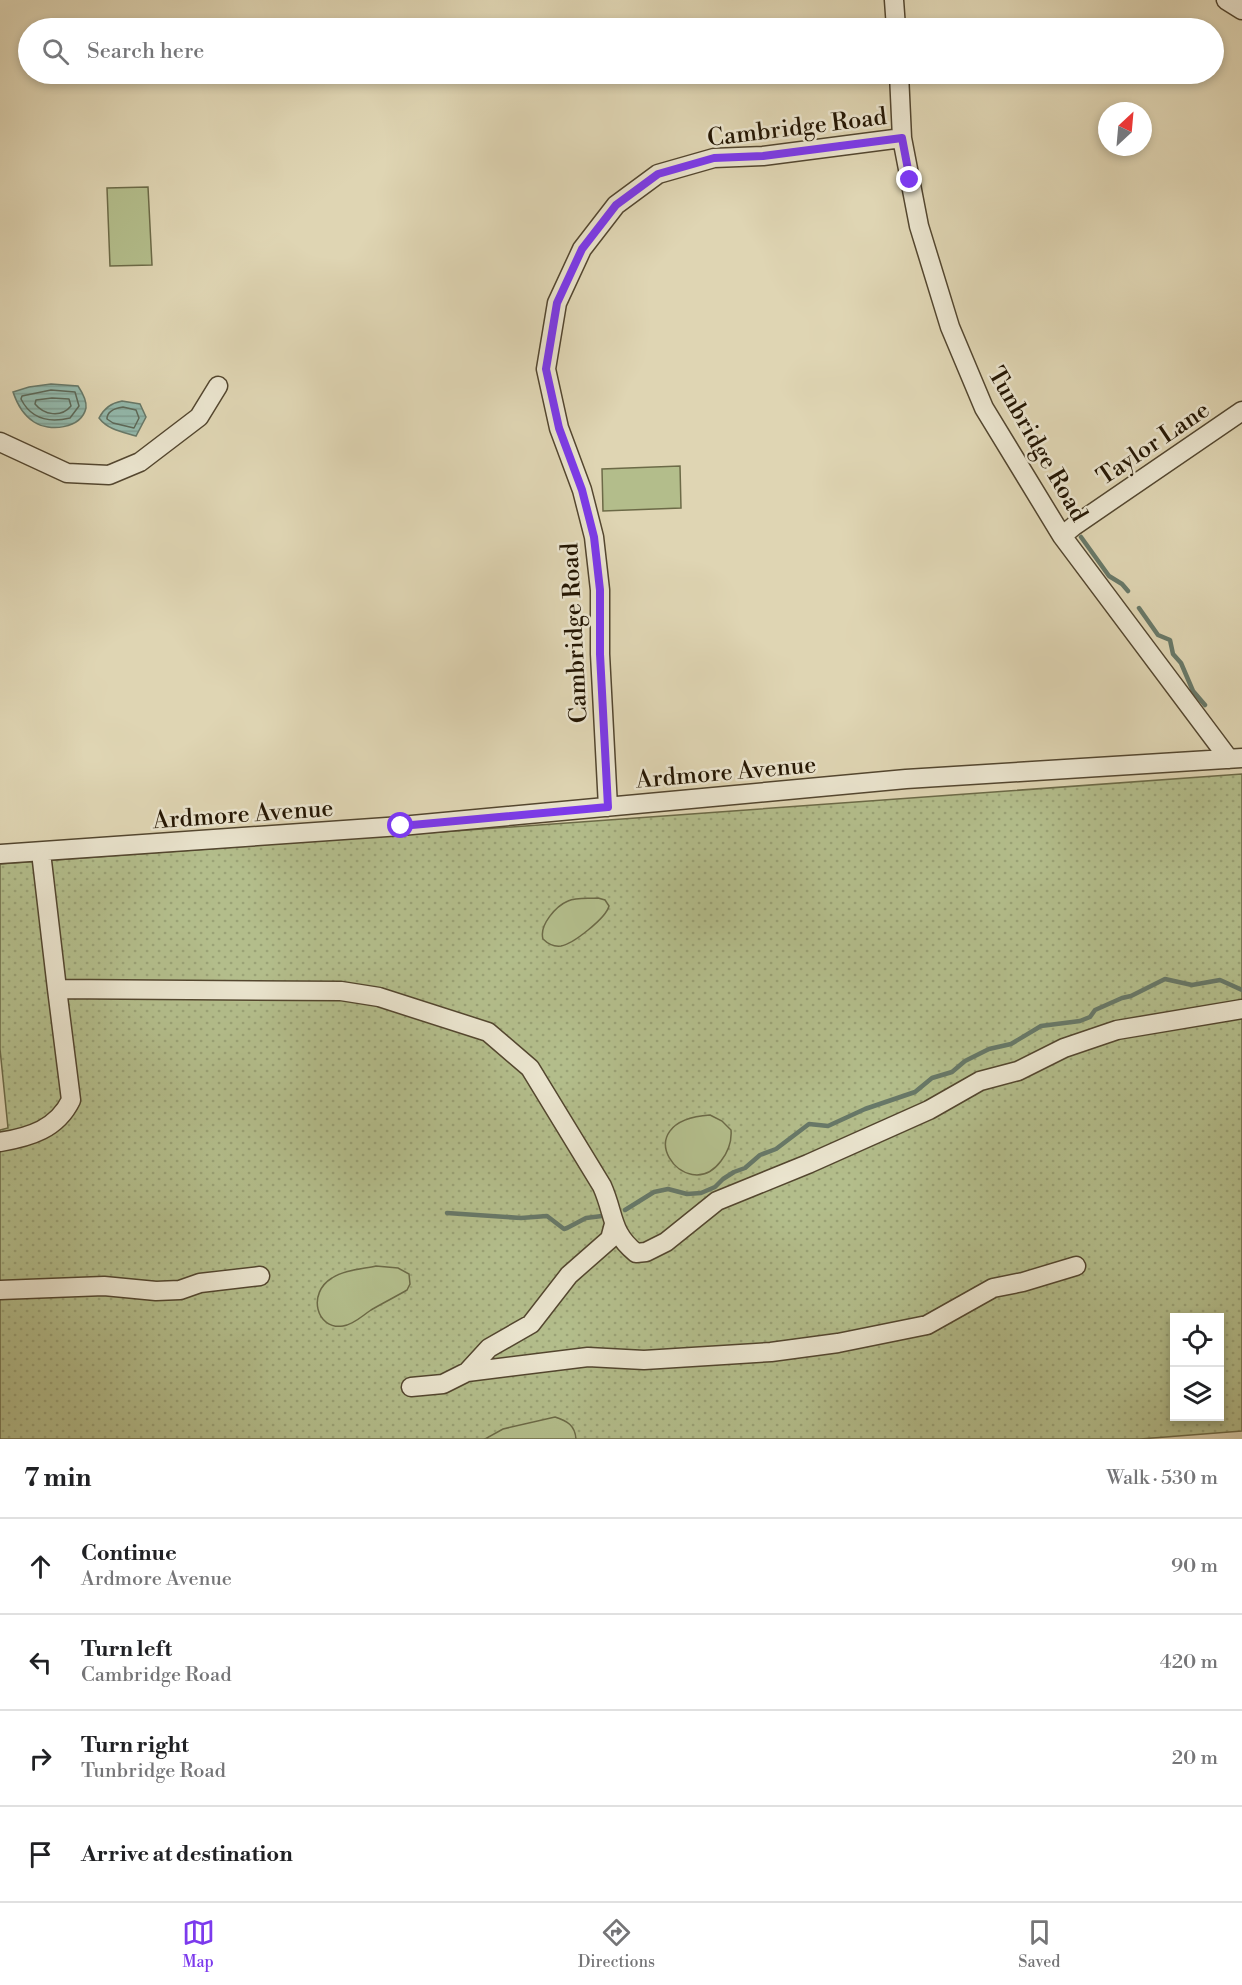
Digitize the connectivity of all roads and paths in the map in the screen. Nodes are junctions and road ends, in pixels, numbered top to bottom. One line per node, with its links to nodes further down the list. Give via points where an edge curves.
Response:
1 (894, 0): 4 (street)
2 (1226, 0): 3 (street)
3 (1242, 10)
4 (895, 18)
5 (899, 84): 6 (street, Tunbridge Road)
6 (902, 138): 10 (street, Tunbridge Road, via 919,226 950,327 984,408); 12 (street, Cambridge Road, via 763,156 714,158 658,174 616,205 582,249 557,303 546,369 559,428 594,537 600,590)
7 (219, 386): 9 (street, via 199,417 140,462 109,475 67,473)
8 (1242, 411): 10 (street, Taylor Lane)
9 (0, 442)
10 (1062, 536): 11 (street, Tunbridge Road)
11 (1235, 758): 12 (street, Ardmore Avenue, via 906,779)
12 (608, 807): 13 (street, Ardmore Avenue, via 356,830)
13 (0, 855)
14 (42, 861): 15 (street)
15 (57, 989): 17 (street, via 71,1100 64,1114 49,1125 24,1138); 18 (street, via 341,991 379,997 488,1032 530,1068 602,1186)
16 (1242, 1008): 19 (street, via 1117,1030 1064,1048 1018,1071 980,1081 929,1110 717,1201 666,1242)
17 (0, 1142)
18 (614, 1224): 19 (street, via 623,1242); 20 (street, via 610,1239)
19 (636, 1253): 20 (street)
20 (586, 1260): 24 (street, via 569,1275 531,1324 489,1348)
21 (1076, 1266): 24 (street, via 993,1288 927,1325 838,1343 771,1352 654,1359 588,1357)
22 (260, 1276): 23 (street, via 200,1283 180,1290 104,1286)
23 (0, 1290)
24 (467, 1372): 25 (street, via 442,1384)
25 (411, 1387)

